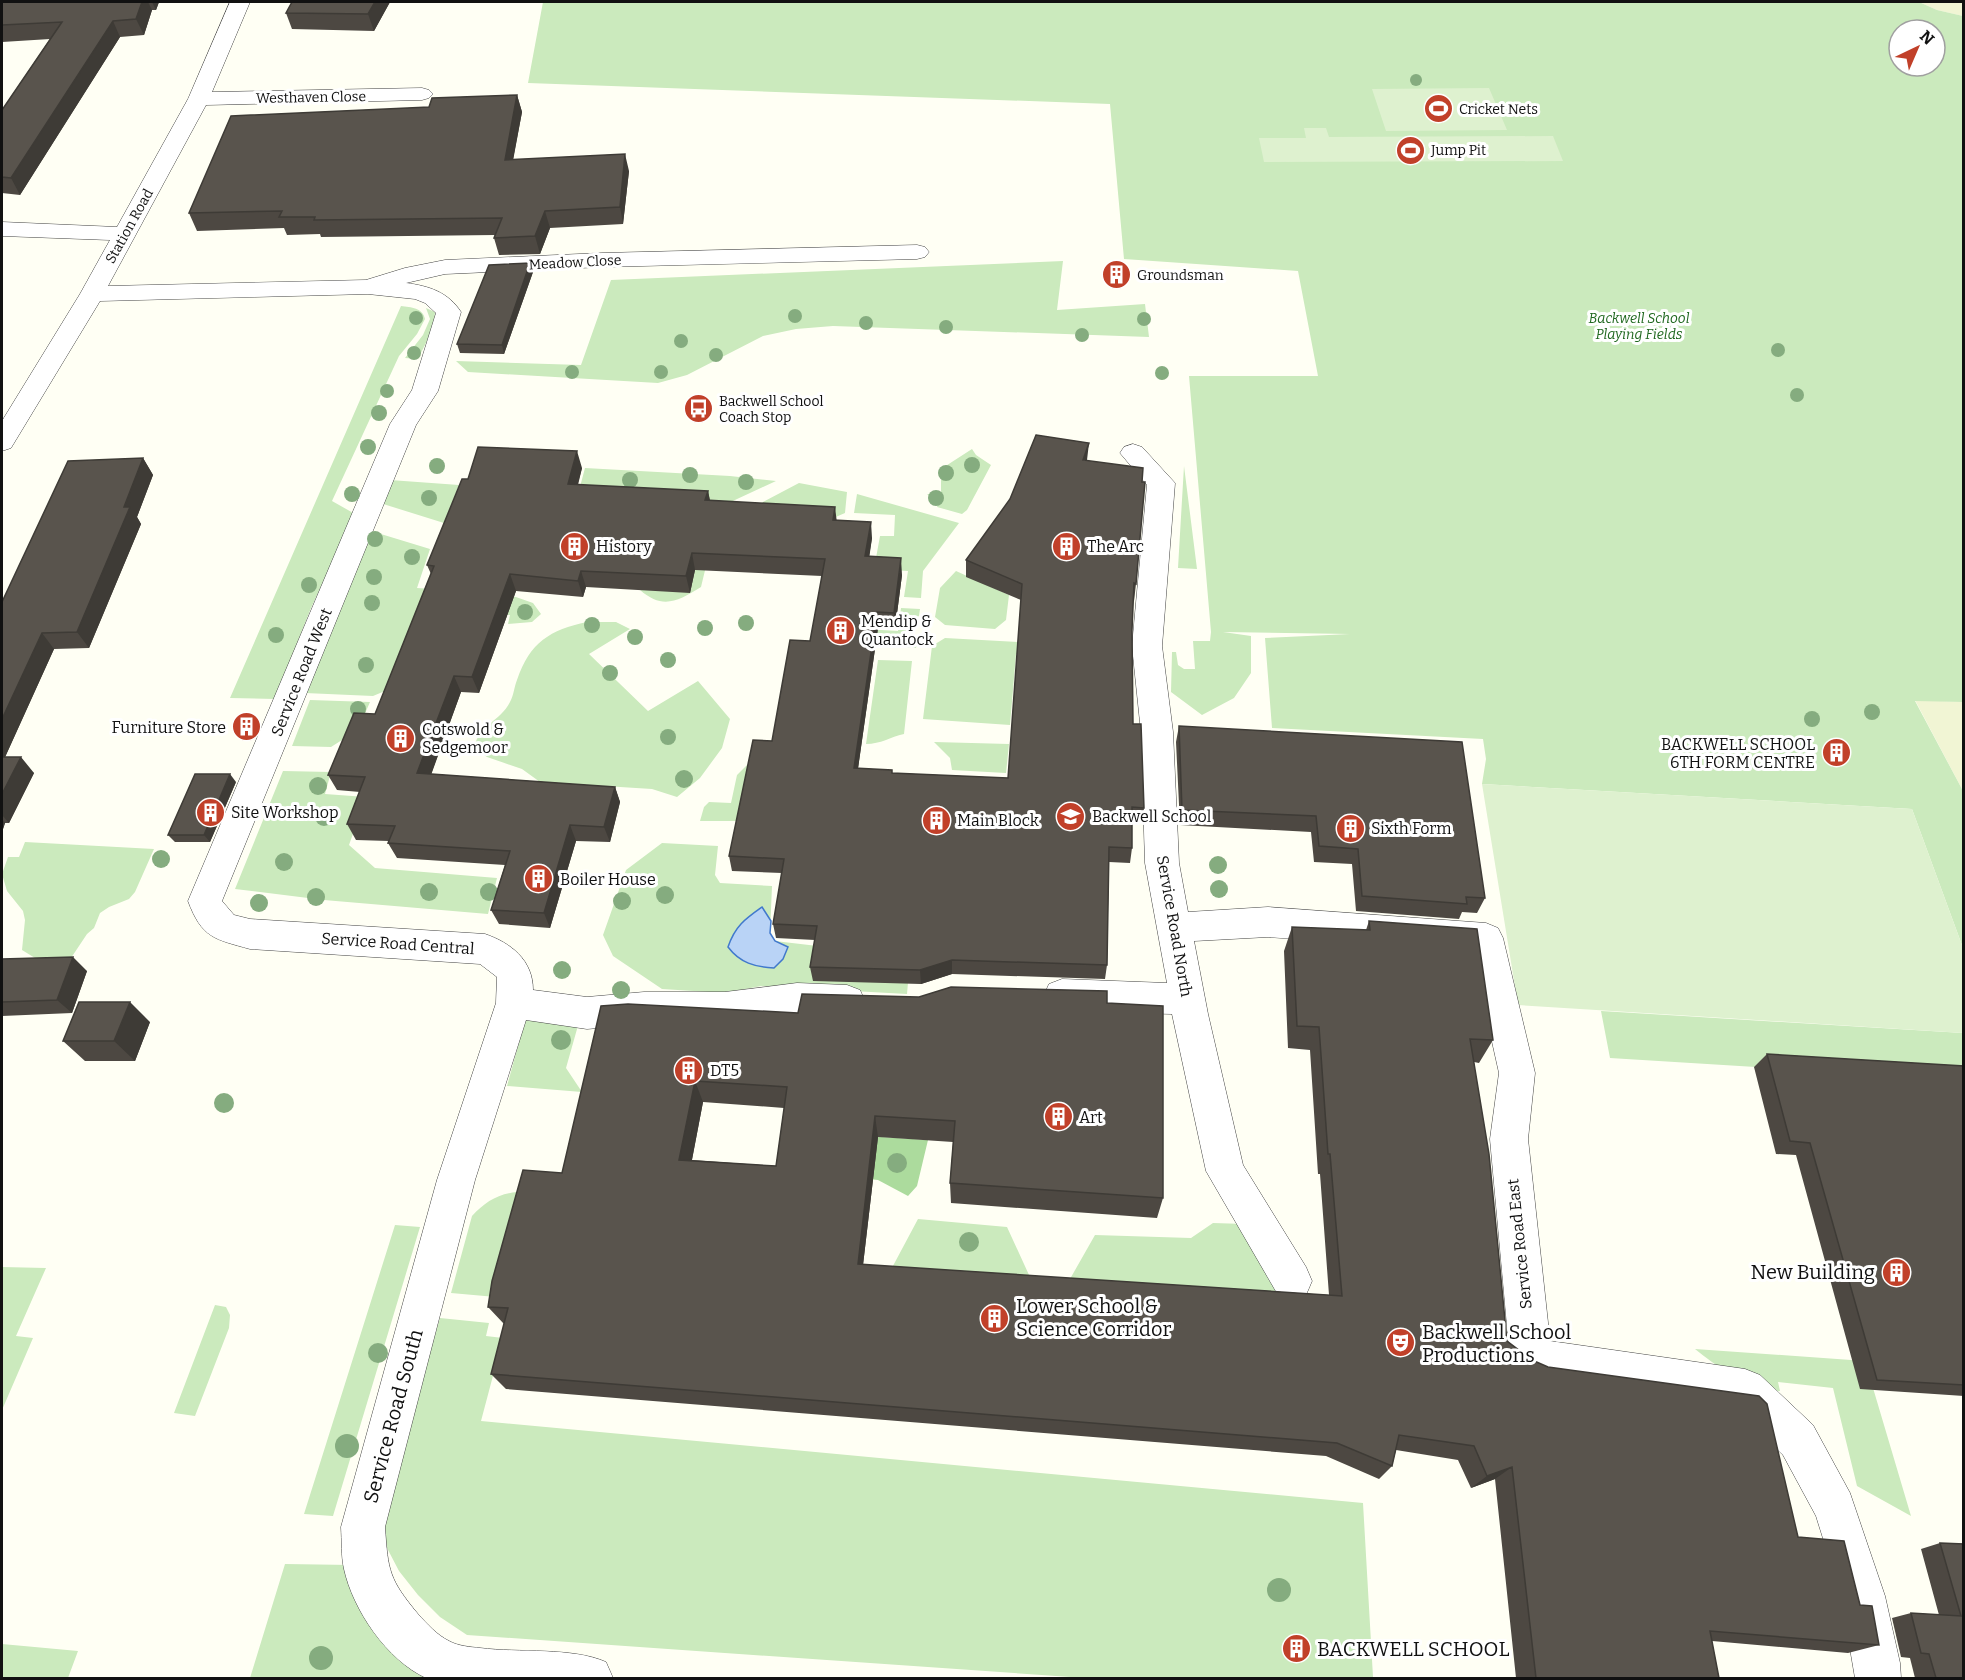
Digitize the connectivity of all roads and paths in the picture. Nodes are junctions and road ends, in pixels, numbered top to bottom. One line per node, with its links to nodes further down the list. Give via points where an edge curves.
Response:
1 (240, 2): 3 (street, Station Road)
2 (422, 94): 3 (street, Westhaven Close)
3 (199, 99): 5 (street, Station Road)
4 (2, 229): 5 (street)
5 (124, 234): 8 (street, Station Road)
6 (917, 252): 7 (street, Meadow Close, via 445,267)
7 (368, 286): 8 (street, Meadow Close); 12 (street, Service Road West, via 434,297 449,312 425,391 403,424 205,901 210,916 220,926)
8 (92, 294): 9 (street, Station Road)
9 (2, 442)
10 (1133, 453): 11 (street, Service Road North, via 1161,483 1147,646 1157,732 1162,863)
11 (1174, 927): 14 (street, Service Road North); 19 (street, Service Road East, via 1268,922 1486,938 1517,1073 1509,1139 1531,1359 1745,1390 1798,1440 1835,1508 1863,1596)
12 (250, 934): 16 (street, Service Road Central, via 485,949 504,960 516,975)
13 (1035, 994): 14 (street)
14 (1187, 999): 17 (street, Service Road North, via 1225,1171)
15 (876, 1001): 16 (street, via 797,999 725,1008 587,1013)
16 (514, 1003): 18 (street, Service Road South, via 456,1180 363,1527 367,1570 383,1605 406,1636 438,1661 472,1670)
17 (1292, 1281)
18 (590, 1678)
19 (1878, 1678)

